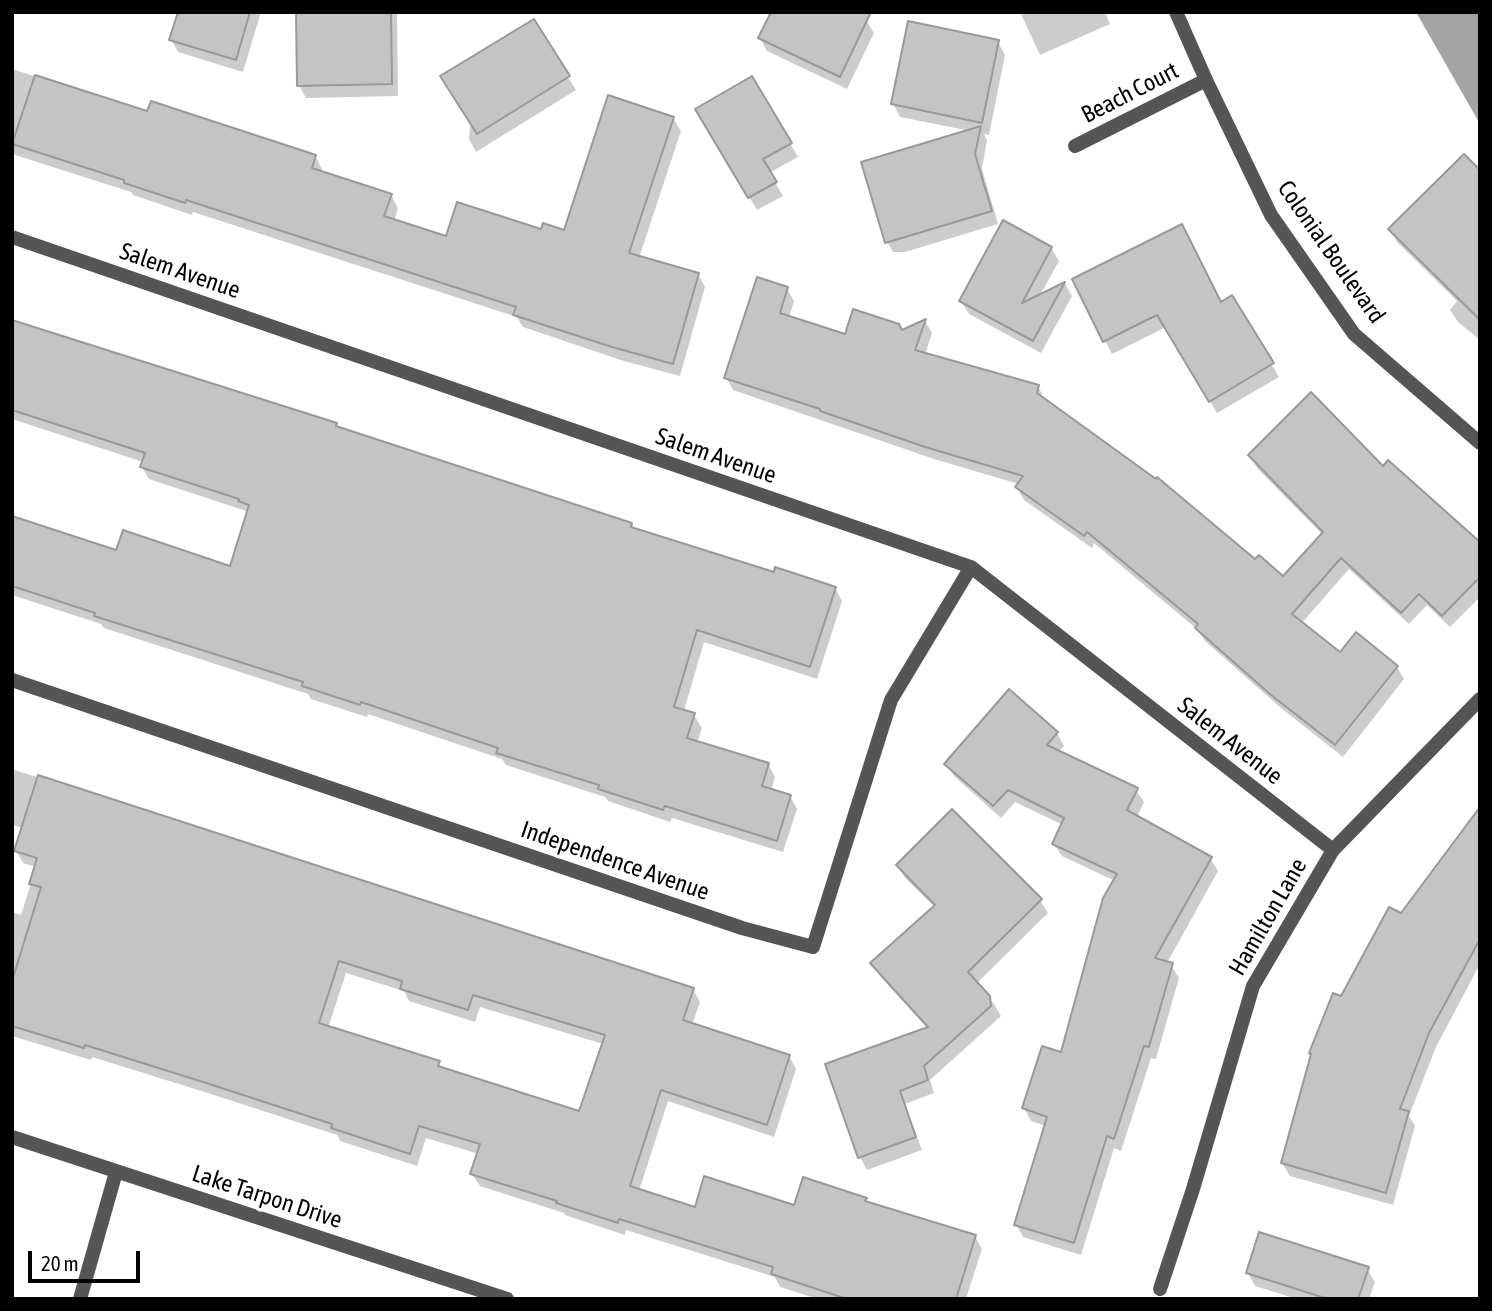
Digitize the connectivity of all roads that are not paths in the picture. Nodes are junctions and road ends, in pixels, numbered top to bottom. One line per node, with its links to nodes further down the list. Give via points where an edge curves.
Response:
1 (1177, 12): 2 (street, Colonial Boulevard)
2 (1206, 80): 3 (street, Beach Court); 5 (street, Colonial Boulevard, via 1271,215 1354,334)
3 (1075, 146)
4 (12, 237): 6 (street, Salem Avenue)
5 (1480, 443)
6 (971, 567): 7 (street, Independence Avenue, via 891,700 813,947 742,928); 9 (street, Salem Avenue)
7 (12, 680)
8 (1480, 699): 9 (street, Hamilton Lane)
9 (1333, 850): 12 (street, Hamilton Lane, via 1253,986)
10 (12, 1137): 11 (street, Lake Tarpon Drive)
11 (116, 1172): 13 (street); 14 (street, Lake Tarpon Drive)
12 (1160, 1289)
13 (80, 1299)
14 (508, 1299)

